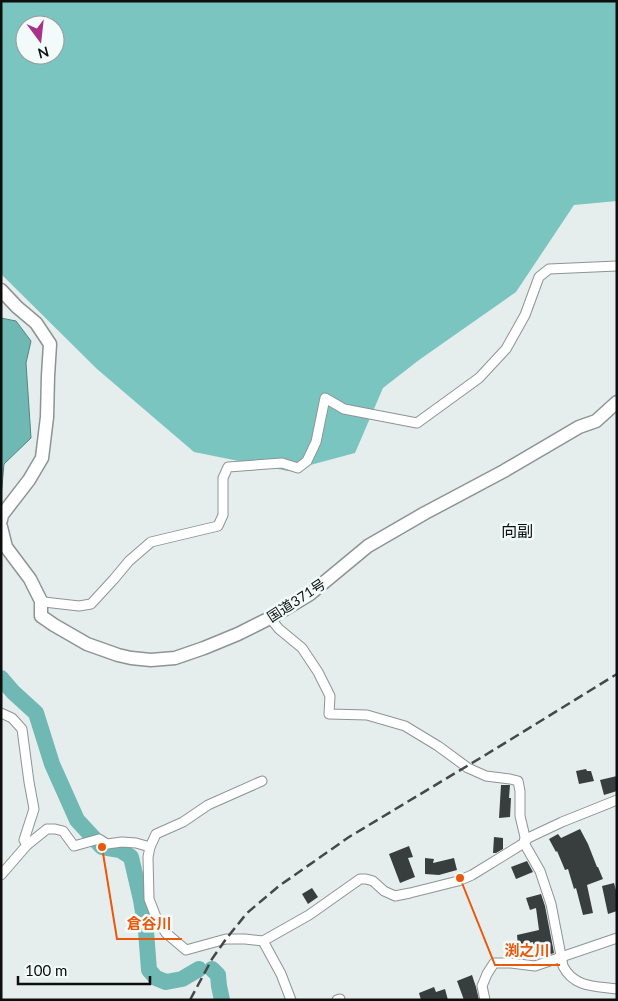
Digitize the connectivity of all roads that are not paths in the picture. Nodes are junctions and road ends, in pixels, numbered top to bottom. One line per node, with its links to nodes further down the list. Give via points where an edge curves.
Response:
1 (617, 266): 7 (street, via 549,269 539,277 525,315 506,349 479,378 417,423 344,409 325,398 316,442 307,462 298,468 282,463 228,467 223,478 223,515 218,526 151,542 129,561 91,604 79,606)
2 (1, 290): 4 (highway, via 36,323 50,344 42,458)
3 (617, 402): 8 (highway, 国道371号, via 596,421 579,427 368,546 310,594)
4 (1, 520)
5 (1, 527): 6 (highway, 国道371号)
6 (4, 546): 7 (highway, 国道371号, via 30,579)
7 (41, 601): 8 (highway, 国道371号, via 41,616 87,644 118,655 151,660 175,658 204,648)
8 (270, 618): 12 (street, via 302,648 318,672 330,696 329,714 367,715 405,726 468,768 486,776 518,781)
9 (1, 713): 13 (street, via 12,718 22,729 34,810 24,840)
10 (262, 781): 14 (street, via 208,805 183,822 156,834)
11 (617, 800): 12 (street, via 562,822)
12 (524, 843): 17 (street, via 472,875 410,893 395,896 373,881 360,879 309,916); 18 (street, via 540,871 551,904)
13 (27, 845): 14 (street, via 47,829 55,829 63,831 74,846 99,839 107,844 122,842); 15 (street)
14 (150, 846): 17 (street, via 149,899 166,933 186,950 226,939)
15 (1, 875)
16 (617, 938): 18 (street)
17 (263, 941): 20 (street)
18 (561, 957): 19 (street, via 563,966 573,979 583,984); 21 (street, via 535,966 494,964 482,986)
19 (617, 988)
20 (291, 1000)
21 (485, 1000)

